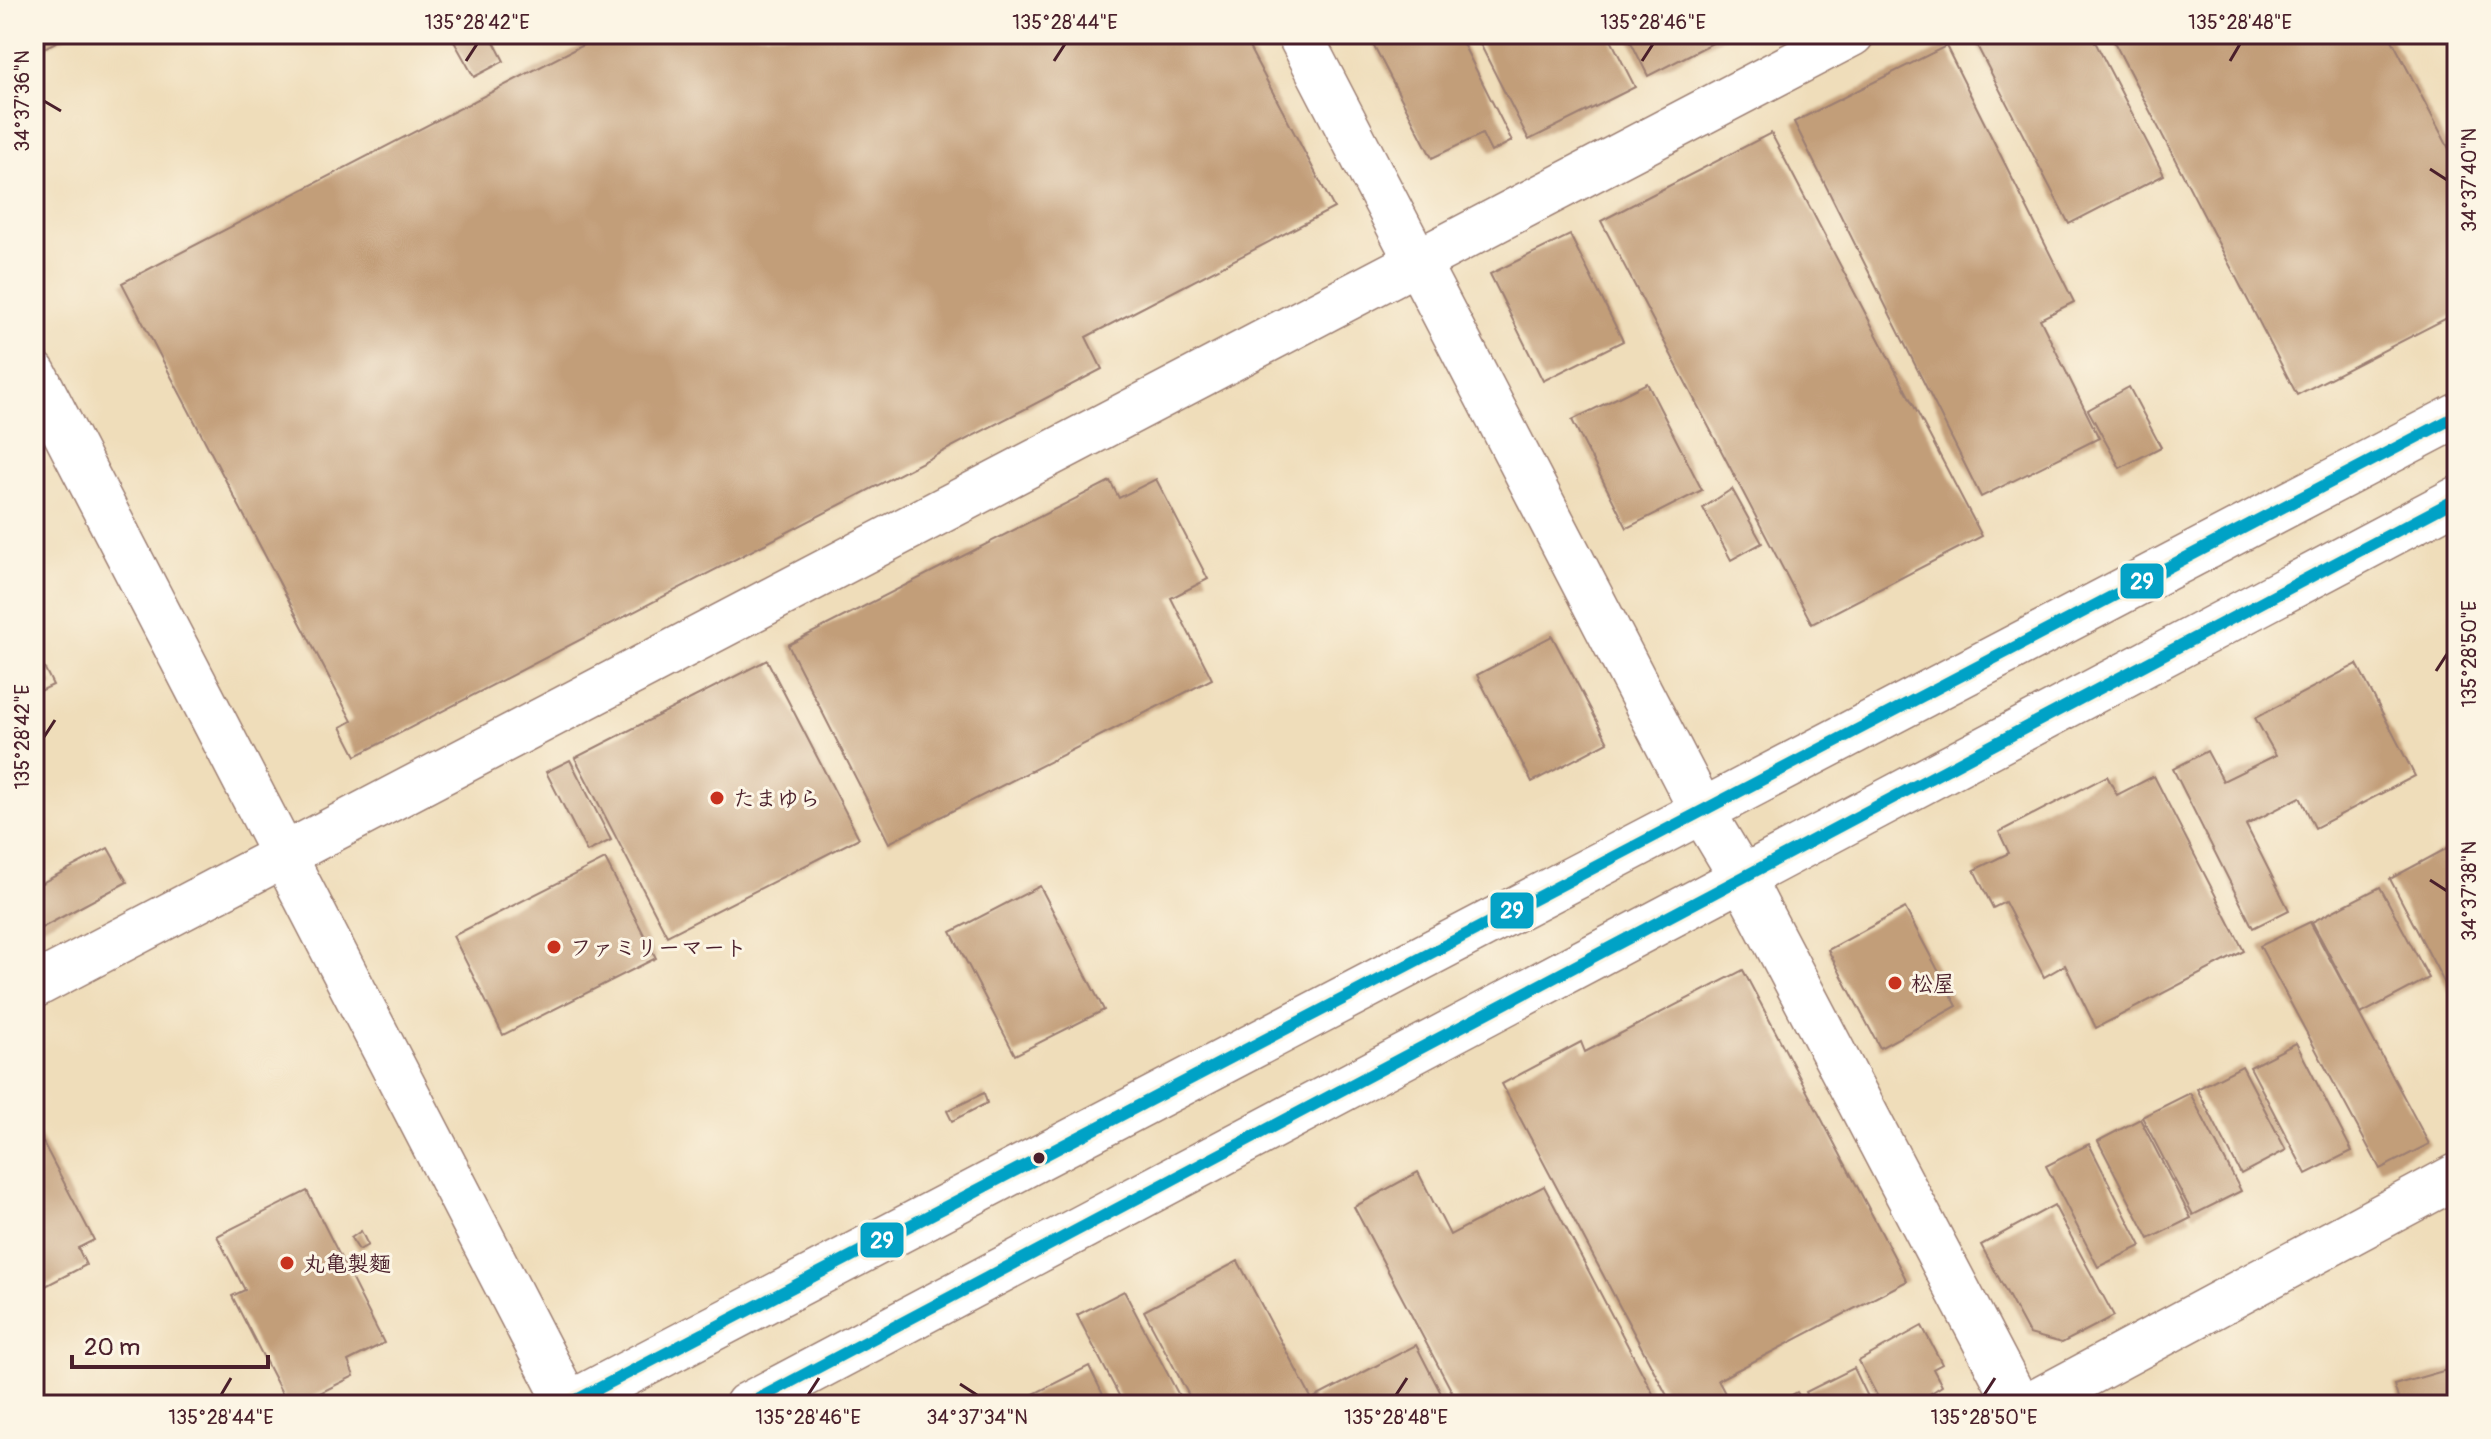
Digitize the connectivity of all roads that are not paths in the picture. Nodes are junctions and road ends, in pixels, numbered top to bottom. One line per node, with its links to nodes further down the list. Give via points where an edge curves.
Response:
1 (1299, 34): 3 (street)
2 (1852, 34): 3 (street)
3 (1419, 260): 7 (street); 8 (street)
4 (34, 373): 8 (street)
5 (2457, 416): 7 (street)
6 (2457, 499): 9 (street)
7 (1702, 811): 9 (street); 12 (street)
8 (284, 854): 10 (street); 12 (street)
9 (1742, 878): 13 (street); 14 (street)
10 (34, 986)
11 (2457, 1176): 15 (street)
12 (568, 1405)
13 (747, 1405)
14 (2018, 1405)
15 (2030, 1405)

